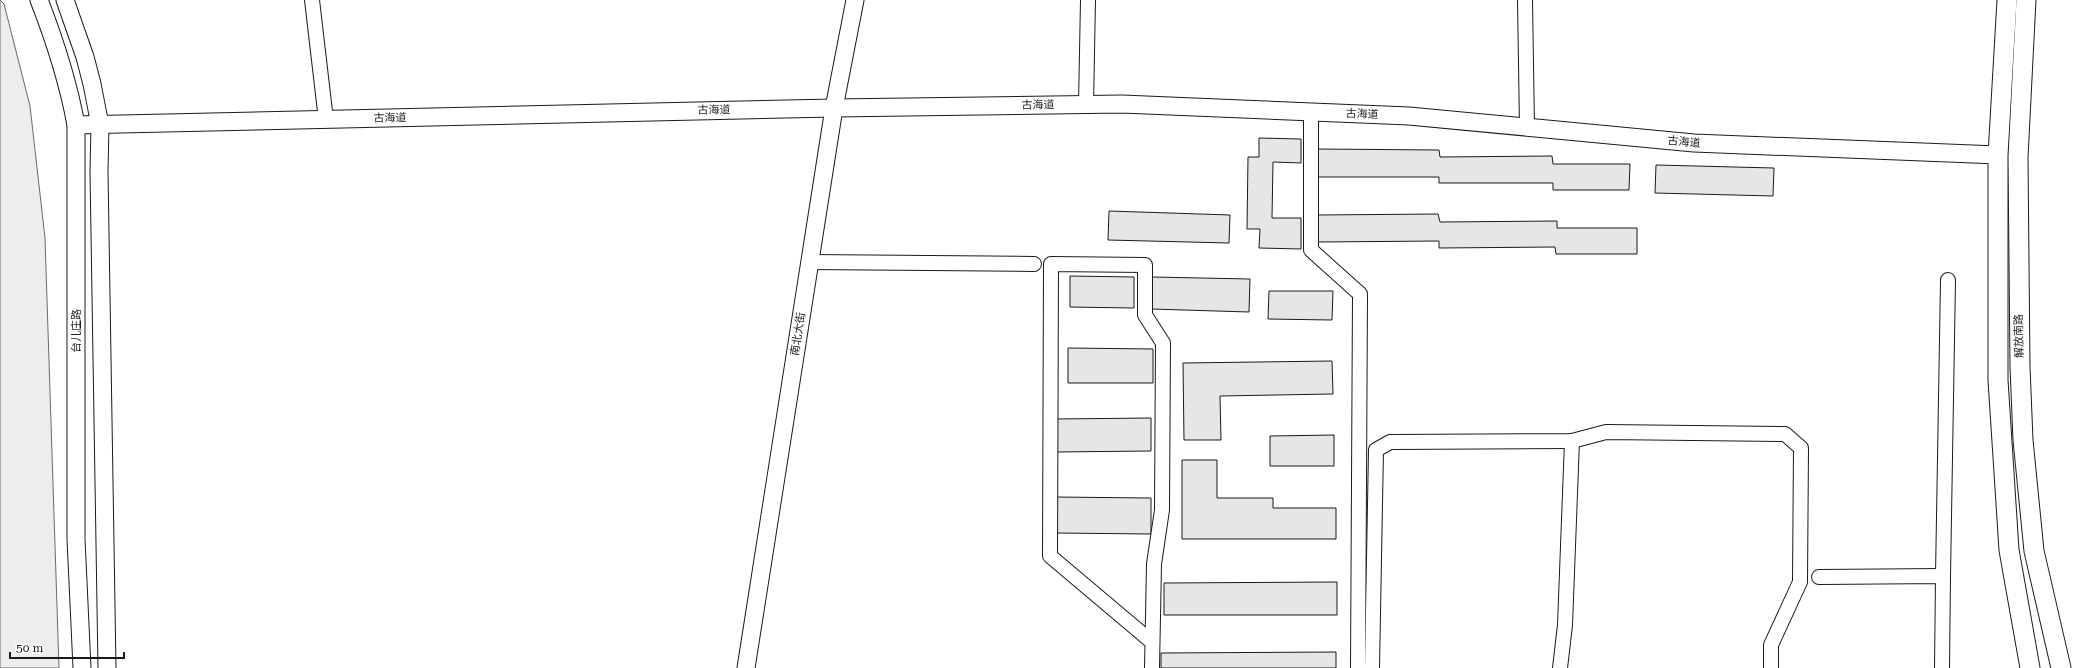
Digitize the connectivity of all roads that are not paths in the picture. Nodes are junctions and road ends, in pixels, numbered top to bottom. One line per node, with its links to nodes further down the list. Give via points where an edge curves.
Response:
1 (38, 0): 13 (street, 台儿庄路, via 60,54)
2 (65, 0): 14 (street, via 85,57)
3 (312, 0): 12 (street)
4 (855, 0): 10 (street, 南北大街)
5 (1088, 0): 9 (street)
6 (1525, 0): 15 (street)
7 (2007, 0): 16 (main road, 解放南路)
8 (2026, 0): 34 (main road, 解放南路, via 2018,157 2023,440 2034,551)
9 (1086, 105): 10 (street, 古海道); 11 (street, 古海道)
10 (834, 108): 12 (street, 古海道); 17 (street, 南北大街)
11 (1311, 112): 15 (street, 古海道, via 1409,116); 28 (street, via 1311,250 1360,294)
12 (326, 120): 14 (street, 古海道)
13 (76, 125): 14 (street, 古海道); 24 (street, 台儿庄路, via 76,538)
14 (100, 125): 25 (street)
15 (1527, 127): 16 (street, 古海道, via 1694,143)
16 (1998, 155): 33 (main road, 解放南路, via 1998,380 2001,440 2009,550)
17 (809, 262): 18 (street); 26 (street, 南北大街)
18 (1034, 264)
19 (1948, 280): 21 (street)
20 (1572, 441): 29 (street, via 1390,442 1376,450); 30 (street, via 1565,625); 31 (street, via 1606,432 1785,434 1800,448 1800,582 1771,645)
21 (1943, 576): 22 (street); 32 (street)
22 (1819, 577)
23 (1152, 642): 23 (street, via 1154,564 1162,510 1163,343 1145,315 1144,265 1051,264 1050,556); 27 (street)
24 (82, 668)
25 (107, 668)
26 (746, 668)
27 (1152, 668)
28 (1358, 668)
29 (1372, 668)
30 (1560, 668)
31 (1771, 668)
32 (1942, 668)
33 (2030, 668)
34 (2061, 668)

